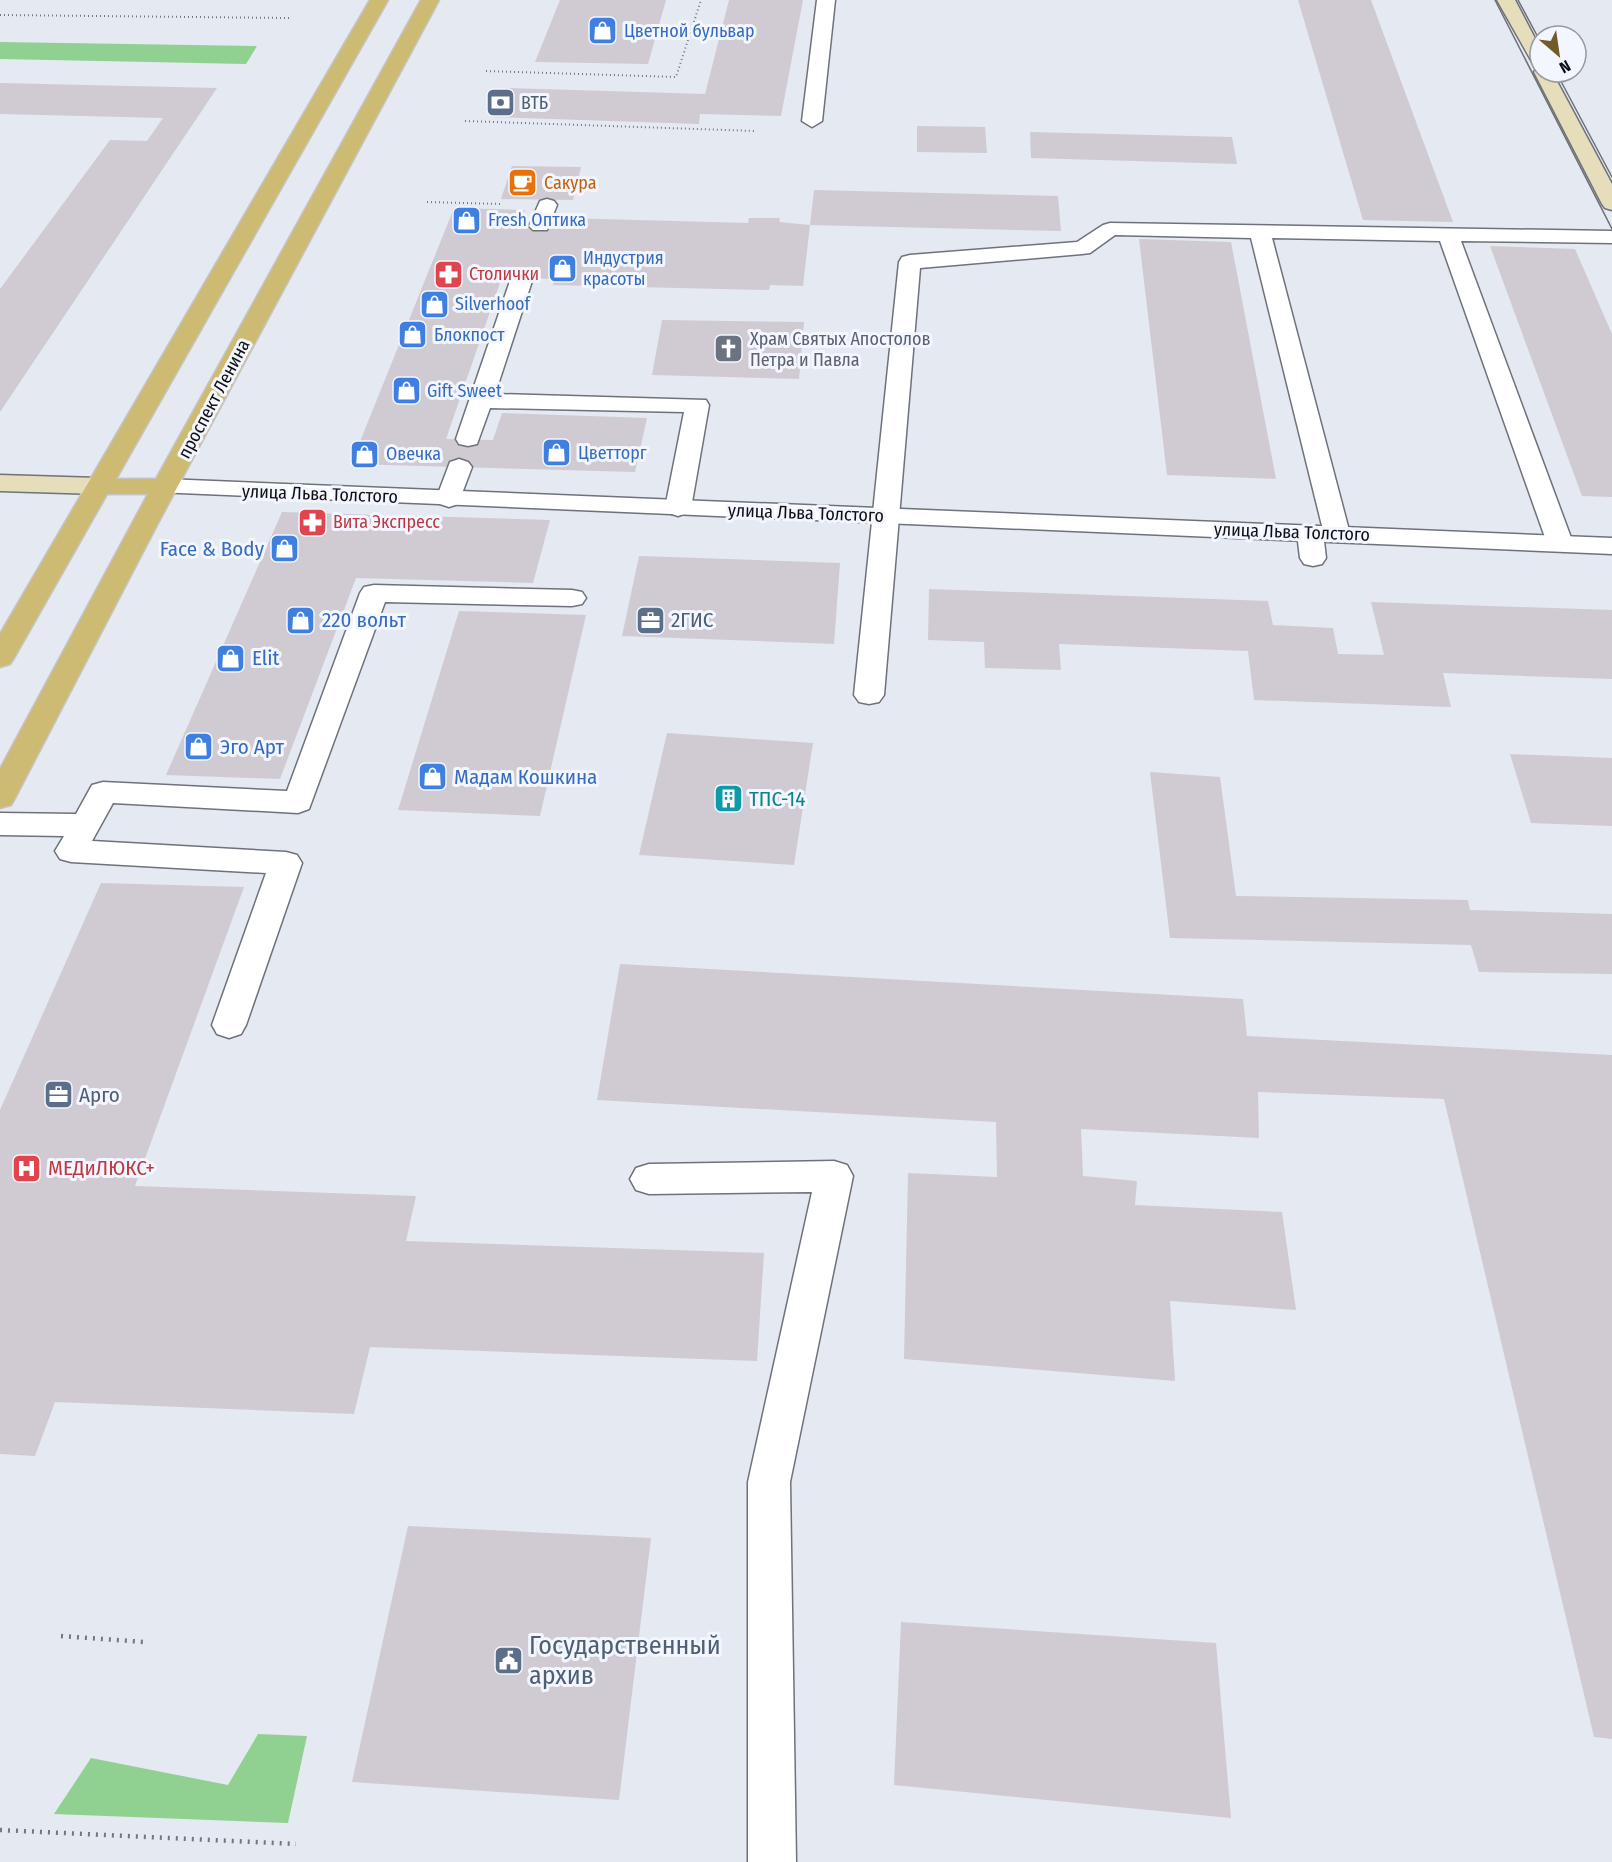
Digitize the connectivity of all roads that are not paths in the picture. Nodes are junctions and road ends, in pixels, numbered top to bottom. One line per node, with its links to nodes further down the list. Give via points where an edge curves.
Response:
1 (380, 0): 19 (main road)
2 (430, 0): 20 (main road, проспект Ленина)
3 (826, 0): 7 (street)
4 (1506, 0): 5 (street)
5 (1528, 42)
6 (1550, 84): 8 (street)
7 (812, 121)
8 (1612, 204)
9 (547, 205): 10 (street)
10 (540, 226)
11 (1260, 231): 12 (street); 23 (street, via 1110,229 1083,248 910,262); 24 (street)
12 (1448, 234): 13 (street); 25 (street)
13 (1612, 237)
14 (522, 278): 15 (street)
15 (482, 401): 16 (street); 22 (street, via 697,405)
16 (468, 440)
17 (459, 467): 21 (street)
18 (0, 483): 19 (street, улица Льва Толстого)
19 (98, 486): 20 (main road, улица Льва Толстого); 28 (main road)
20 (165, 488): 21 (street, улица Льва Толстого); 30 (main road, проспект Ленина)
21 (449, 499): 22 (street, улица Льва Толстого)
22 (678, 508): 23 (street, улица Льва Толстого)
23 (888, 516): 24 (street, улица Льва Толстого, via 1311,546); 29 (street)
24 (1337, 534): 25 (street, улица Льва Толстого)
25 (1560, 543): 26 (street, улица Льва Толстого)
26 (1612, 546)
27 (572, 598): 32 (street, via 374,593 298,802 103,792)
28 (0, 658)
29 (869, 695)
30 (0, 798)
31 (0, 824): 32 (street)
32 (86, 825): 33 (street, via 72,851 286,863)
33 (229, 1025)
34 (649, 1179): 35 (street, via 834,1176 769,1482)
35 (772, 1862)

